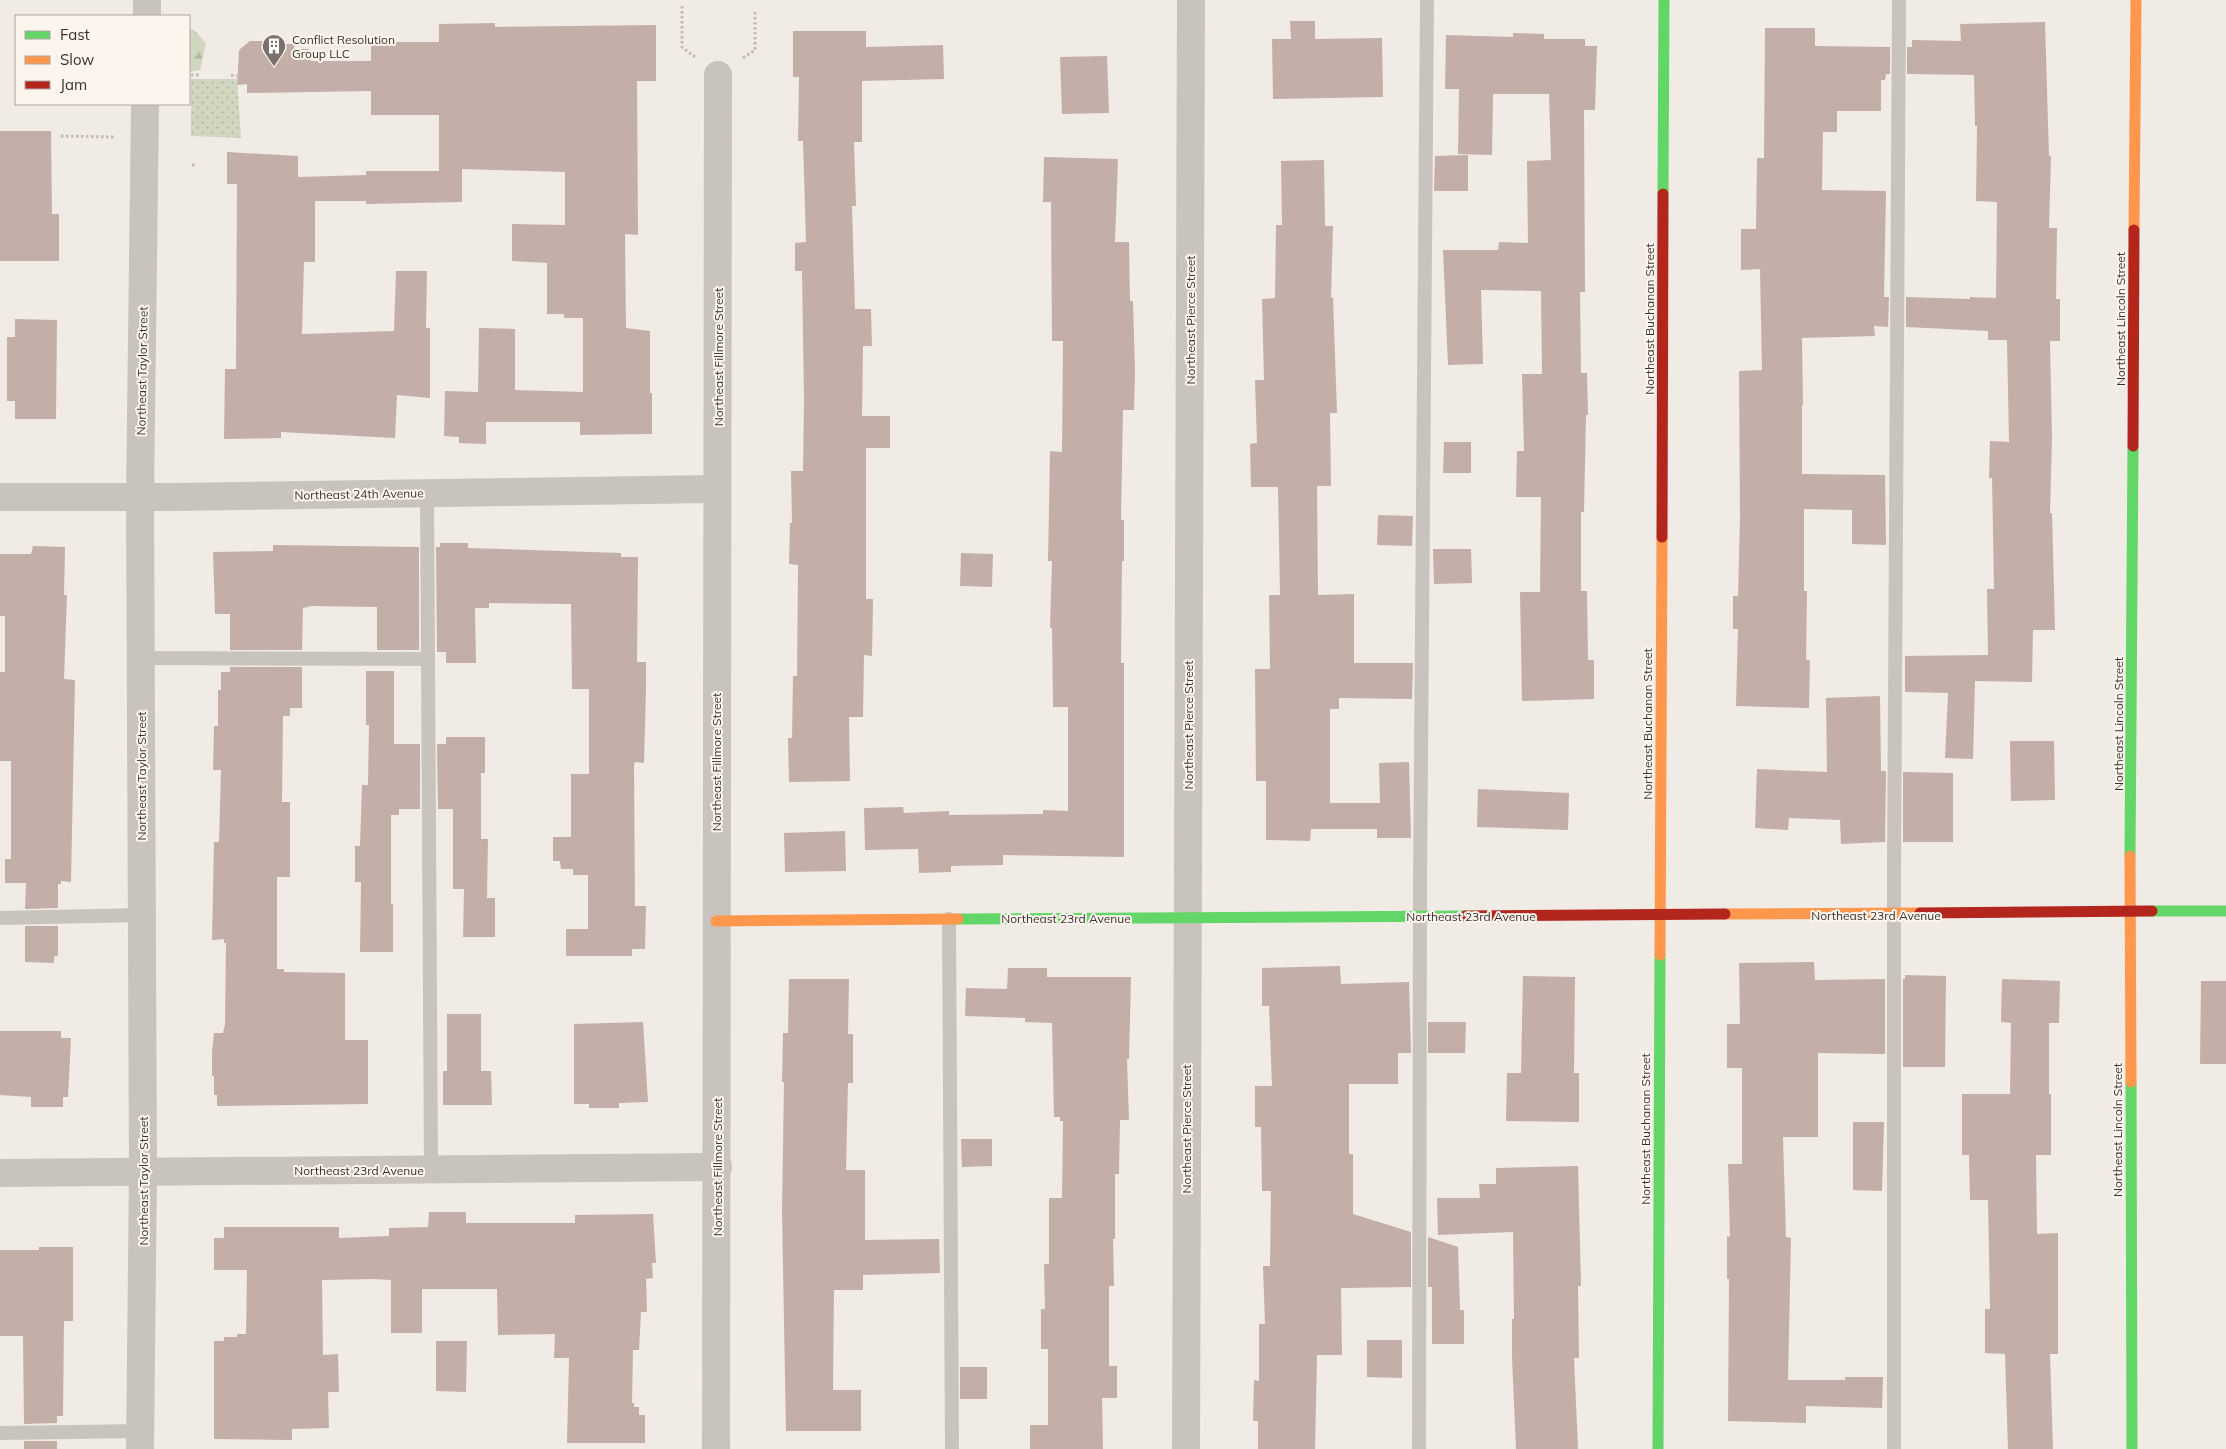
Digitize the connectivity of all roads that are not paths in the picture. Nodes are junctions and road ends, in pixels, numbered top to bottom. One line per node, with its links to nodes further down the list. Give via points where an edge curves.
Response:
1 (147, 0): 7 (street)
2 (1191, 0): 23 (street, Northeast Pierce Street)
3 (1427, 0): 20 (lane)
4 (1664, 0): 21 (street, Northeast Buchanan Street)
5 (1899, 0): 19 (lane)
6 (2136, 0): 17 (street, Northeast Lincoln Street)
7 (147, 15)
8 (718, 74): 10 (street, Northeast Fillmore Street)
9 (145, 105): 12 (street, Northeast Taylor Street)
10 (717, 488): 11 (street, Northeast 24th Avenue); 25 (street, Northeast Fillmore Street)
11 (427, 493): 12 (street, Northeast 24th Avenue); 15 (lane)
12 (140, 496): 13 (street, Northeast 24th Avenue); 14 (street, Northeast Taylor Street)
13 (0, 497)
14 (140, 658): 15 (lane); 18 (street, Northeast Taylor Street)
15 (427, 659): 27 (lane)
16 (2226, 911): 17 (street, Northeast 23rd Avenue)
17 (2130, 912): 19 (street, Northeast 23rd Avenue); 38 (street, Northeast Lincoln Street)
18 (142, 915): 22 (lane); 28 (street, Northeast Taylor Street)
19 (1894, 915): 21 (street, Northeast 23rd Avenue); 37 (lane)
20 (1420, 916): 21 (street, Northeast 23rd Avenue); 23 (street, Northeast 23rd Avenue); 35 (lane)
21 (1660, 916): 36 (street, Northeast Buchanan Street)
22 (0, 918)
23 (1187, 918): 24 (street, Northeast 23rd Avenue); 34 (street, Northeast Pierce Street)
24 (949, 919): 25 (street, Northeast 23rd Avenue); 33 (lane)
25 (716, 921): 26 (street, Northeast Fillmore Street)
26 (718, 1167): 27 (street, Northeast 23rd Avenue); 32 (street, Northeast Fillmore Street)
27 (432, 1170): 28 (street, Northeast 23rd Avenue)
28 (143, 1172): 29 (street, Northeast 23rd Avenue); 31 (street, Northeast Taylor Street)
29 (0, 1173)
30 (0, 1433): 31 (lane)
31 (141, 1440)
32 (716, 1449)
33 (952, 1449)
34 (1186, 1449)
35 (1420, 1449)
36 (1658, 1449)
37 (1894, 1449)
38 (2132, 1449)

